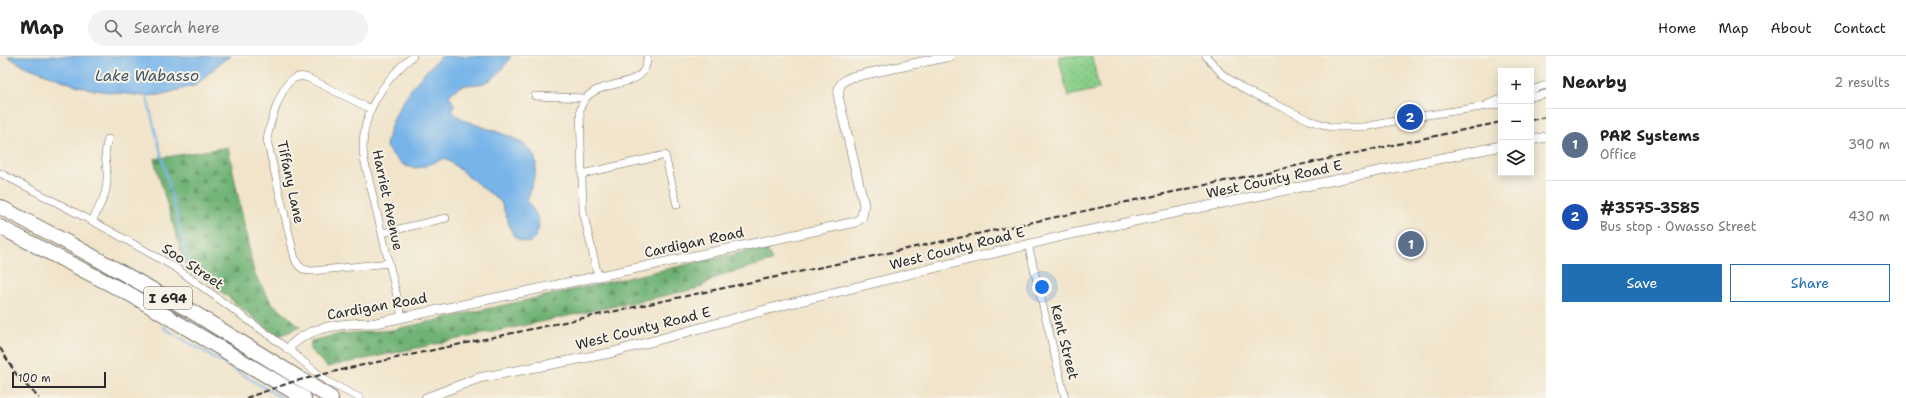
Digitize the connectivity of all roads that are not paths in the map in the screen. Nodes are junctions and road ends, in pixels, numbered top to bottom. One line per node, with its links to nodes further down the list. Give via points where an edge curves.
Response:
1 (413, 56): 14 (street, Harriet Avenue, via 387,83)
2 (647, 56): 10 (street, via 643,71 634,79 598,89)
3 (950, 56): 29 (street, Cardigan Road, via 852,77 839,86 839,100 864,205 862,217 856,222)
4 (1206, 56): 13 (street, via 1222,74 1245,90 1309,120 1331,127 1364,127)
5 (1546, 85): 6 (street)
6 (1534, 89)
7 (1546, 94): 9 (street)
8 (535, 96): 10 (street)
9 (1534, 96)
10 (585, 98): 20 (street, via 580,110)
11 (1498, 100): 13 (street)
12 (1498, 104): 13 (street)
13 (1486, 105)
14 (371, 109): 26 (street, Harriet Avenue, via 364,128 363,149); 28 (street, Tiffany Lane, via 308,78 297,77 286,86 271,121 268,140 298,266 312,271)
15 (1546, 137): 17 (street)
16 (108, 139): 24 (street, via 104,151 107,168 106,188 101,205)
17 (1534, 139)
18 (1498, 147): 27 (street, West County Road E)
19 (0, 174): 24 (street, Soo Street)
20 (582, 174): 21 (street, via 665,155); 29 (street, via 583,211)
21 (677, 205)
22 (0, 207): 33 (highway, I 694, via 164,295)
23 (446, 218): 26 (street)
24 (92, 221): 31 (street, Soo Street, via 176,268)
25 (0, 227): 32 (highway, I 694, via 115,286)
26 (382, 233): 28 (street, Harriet Avenue)
27 (1028, 244): 35 (street, West County Road E, via 780,306 610,353 478,378); 36 (street, Kent Street)
28 (389, 263): 30 (street, Harriet Avenue)
29 (598, 276): 30 (street, Cardigan Road)
30 (402, 317): 31 (street, Cardigan Road, via 376,323 330,327 304,335)
31 (288, 349): 34 (street, Soo Street, via 328,382)
32 (304, 398)
33 (331, 398)
34 (360, 398)
35 (426, 398)
36 (1065, 398)

